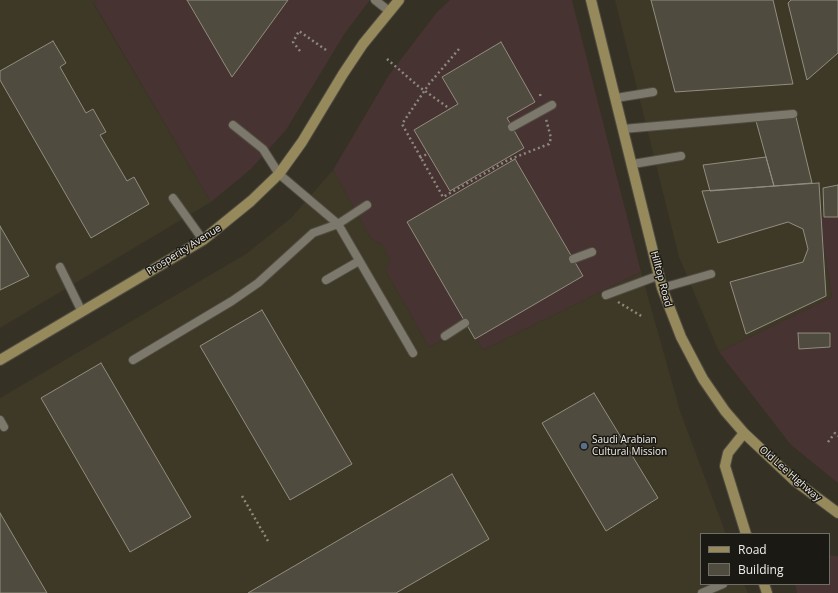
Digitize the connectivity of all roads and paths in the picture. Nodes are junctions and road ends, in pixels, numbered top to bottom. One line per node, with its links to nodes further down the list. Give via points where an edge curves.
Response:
1 (375, 0): 4 (lane)
2 (399, 0): 4 (street, Prosperity Avenue)
3 (591, 0): 12 (street, Hilltop Road)
4 (389, 11): 24 (street, Prosperity Avenue, via 343,74 308,134)
5 (459, 49): 9 (path)
6 (326, 50): 7 (path, via 299,31 293,42)
7 (300, 51)
8 (387, 60): 9 (path)
9 (424, 90): 14 (path); 22 (path, via 402,124)
10 (654, 92): 12 (lane)
11 (540, 94): 15 (path)
12 (616, 98): 19 (street, Hilltop Road)
13 (552, 105): 15 (lane)
14 (450, 109)
15 (544, 109): 18 (lane); 22 (path, via 551,138 549,144 508,160 443,197)
16 (793, 114): 19 (lane)
17 (233, 125): 24 (lane, via 263,149)
18 (512, 127)
19 (623, 129): 23 (street, Hilltop Road)
20 (428, 154): 22 (path)
21 (682, 156): 23 (lane)
22 (420, 158)
23 (633, 164): 34 (street, Hilltop Road)
24 (279, 174): 27 (lane); 28 (street, Prosperity Avenue, via 236,215)
25 (173, 198): 28 (lane)
26 (367, 205): 27 (lane)
27 (338, 224): 31 (lane); 44 (lane, via 313,233 251,287)
28 (203, 240): 38 (street, Prosperity Avenue)
29 (592, 252): 30 (lane)
30 (573, 259)
31 (359, 261): 35 (lane); 42 (lane)
32 (60, 267): 38 (lane)
33 (711, 274): 36 (lane)
34 (660, 275): 36 (street, Hilltop Road); 37 (lane)
35 (326, 280)
36 (662, 288): 45 (street, Hilltop Road, via 693,362 725,411)
37 (606, 295): 39 (path)
38 (82, 312): 43 (street, Prosperity Avenue)
39 (644, 317)
40 (465, 323): 41 (lane)
41 (445, 336)
42 (413, 353)
43 (0, 360)
44 (133, 360)
45 (744, 433): 49 (street, Old Lee Highway, via 795,481); 50 (street, via 728,453 725,466)
46 (838, 436): 47 (path, via 835,433)
47 (828, 442)
48 (242, 496): 51 (path)
49 (838, 513)
50 (746, 533)
51 (268, 541)
52 (722, 585): 53 (lane)
53 (702, 593)

